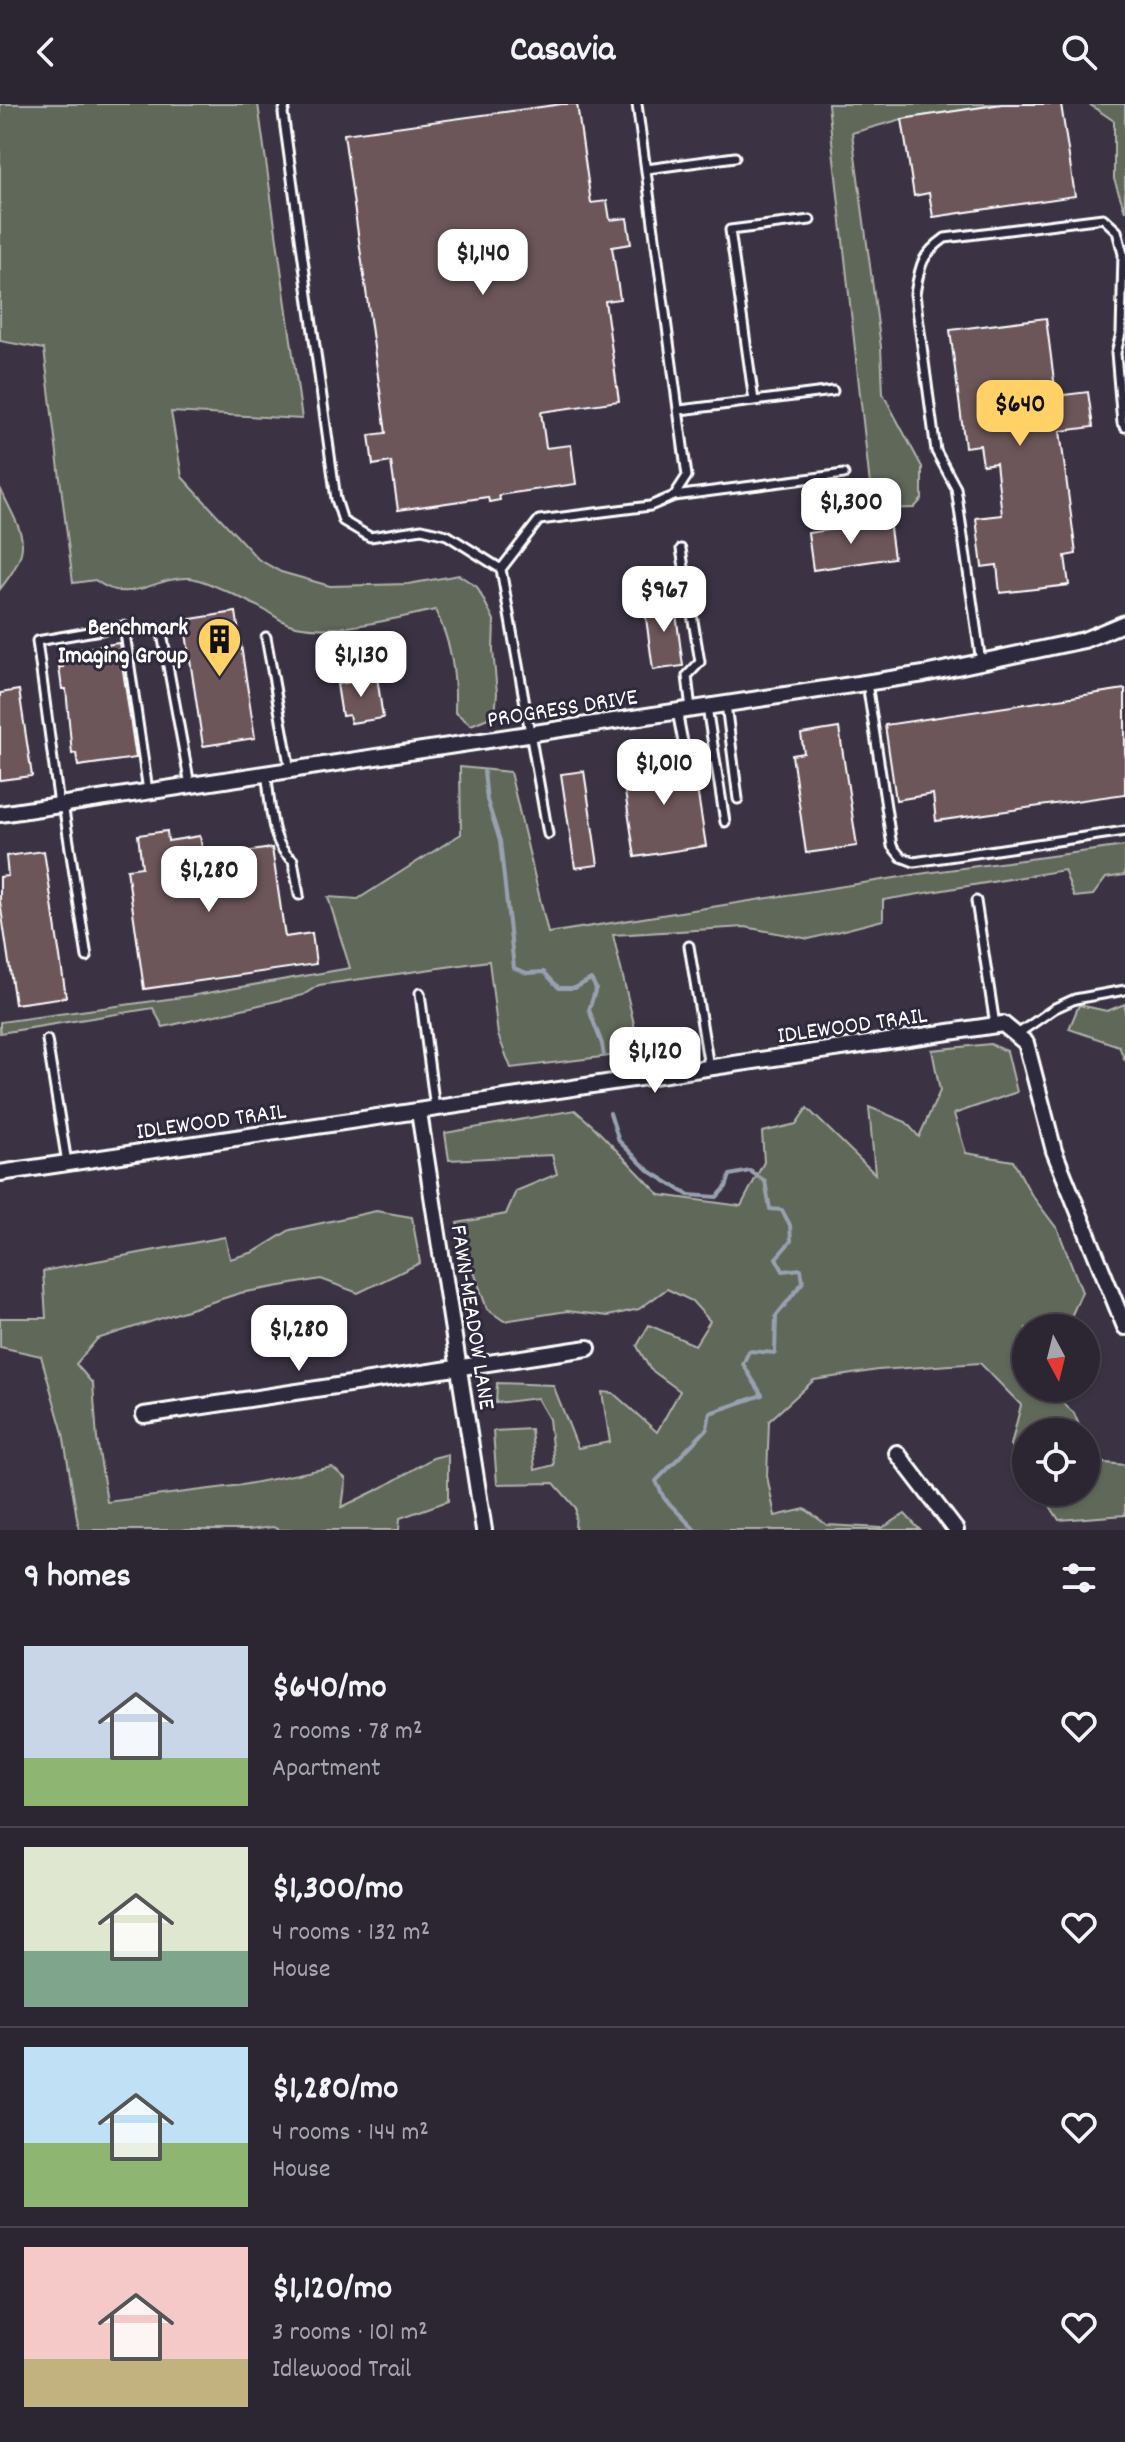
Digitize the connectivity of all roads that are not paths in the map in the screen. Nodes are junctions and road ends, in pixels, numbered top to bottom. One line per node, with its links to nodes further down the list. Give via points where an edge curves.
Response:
1 (286, 104): 13 (lane, via 283,113 343,521 370,537 422,529 447,535)
2 (637, 104): 4 (lane)
3 (735, 157): 4 (lane)
4 (647, 169): 8 (lane)
5 (810, 220): 7 (lane, via 730,230)
6 (833, 391): 7 (lane)
7 (754, 401): 8 (lane)
8 (680, 410): 11 (lane, via 687,476)
9 (1125, 427): 17 (lane, via 1116,353 1123,254 1117,231 1103,218 945,238 927,250 915,294 929,404 936,451 956,488)
10 (844, 474): 11 (lane)
11 (674, 496): 13 (lane, via 650,506 539,520)
12 (681, 549): 21 (lane, via 700,662 687,676)
13 (501, 569): 22 (lane)
14 (1125, 623): 17 (street, PROGRESS DRIVE, via 1084,640)
15 (161, 628): 26 (lane)
16 (266, 637): 24 (lane)
17 (981, 662): 18 (street, PROGRESS DRIVE)
18 (867, 683): 19 (street, PROGRESS DRIVE); 32 (lane, via 892,846 901,857 914,862)
19 (726, 704): 20 (street, PROGRESS DRIVE); 28 (lane)
20 (707, 707): 21 (street, PROGRESS DRIVE); 23 (lane)
21 (684, 710): 22 (street, PROGRESS DRIVE); 23 (lane, via 686,758 693,763)
22 (530, 734): 24 (street, PROGRESS DRIVE); 33 (lane)
23 (714, 754): 31 (lane)
24 (290, 770): 25 (street, PROGRESS DRIVE)
25 (266, 773): 26 (street, PROGRESS DRIVE); 34 (lane, via 278,840 293,860)
26 (190, 785): 27 (street, PROGRESS DRIVE)
27 (148, 791): 29 (street, PROGRESS DRIVE); 29 (lane, via 124,626 37,641)
28 (738, 799)
29 (61, 804): 30 (street, PROGRESS DRIVE); 37 (lane)
30 (0, 814)
31 (725, 822)
32 (1125, 831)
33 (548, 834)
34 (299, 895)
35 (976, 901): 40 (lane)
36 (689, 946): 43 (lane)
37 (87, 957)
38 (1125, 990): 41 (lane, via 1075,999)
39 (420, 993): 44 (lane)
40 (995, 1025): 41 (street, via 1003,1024); 43 (street, IDLEWOOD TRAIL)
41 (1016, 1035): 48 (street, via 1026,1043 1054,1151)
42 (47, 1040): 46 (lane)
43 (709, 1067): 44 (street, IDLEWOOD TRAIL)
44 (435, 1109): 45 (street, IDLEWOOD TRAIL)
45 (419, 1112): 46 (street, IDLEWOOD TRAIL); 50 (street, FAWN-MEADOW LANE)
46 (67, 1163): 47 (street, IDLEWOOD TRAIL)
47 (0, 1173)
48 (1125, 1327)
49 (588, 1348): 50 (street)
50 (460, 1368): 51 (street); 53 (street, FAWN-MEADOW LANE)
51 (144, 1415)
52 (897, 1453): 54 (street)
53 (484, 1530)
54 (956, 1530)

